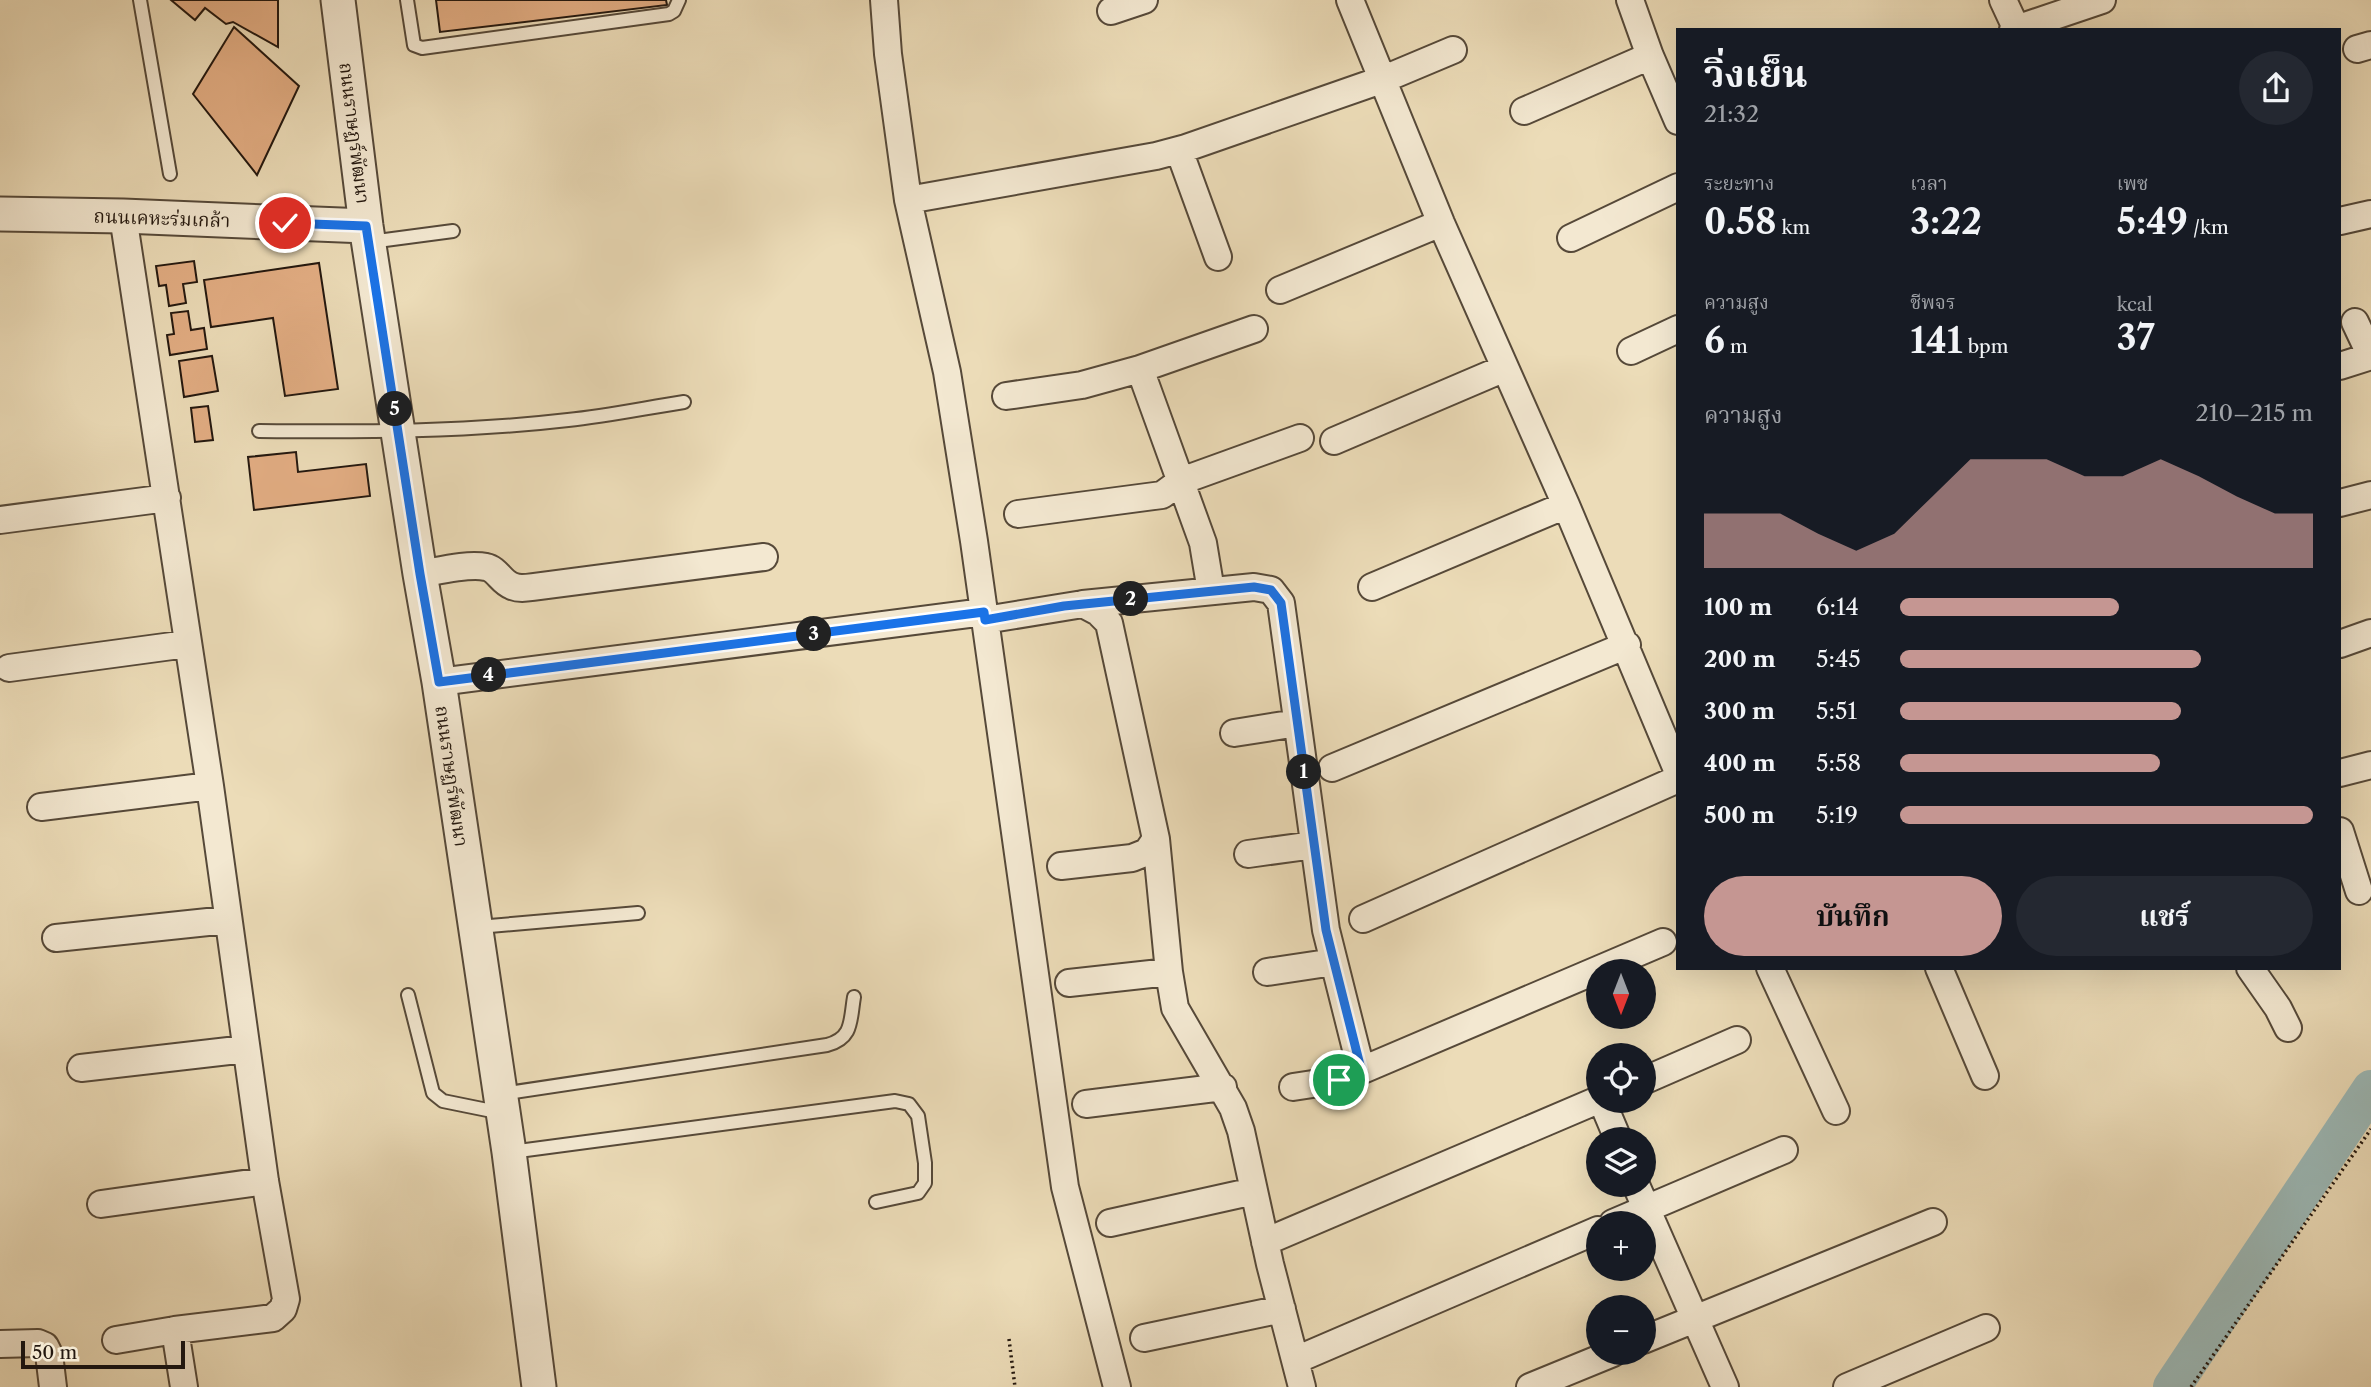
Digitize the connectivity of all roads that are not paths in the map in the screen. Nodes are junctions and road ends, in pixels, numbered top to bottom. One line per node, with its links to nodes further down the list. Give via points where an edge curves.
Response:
1 (140, 0): 20 (lane)
2 (338, 0): 29 (street, ถนนราษฏร์พัฒนา)
3 (407, 0): 4 (lane, via 414,45 422,48 669,14)
4 (679, 0)
5 (884, 0): 22 (street)
6 (1144, 0): 11 (street)
7 (1350, 0): 16 (street)
8 (1630, 0): 15 (street)
9 (2003, 0): 12 (street)
10 (2102, 0): 13 (street)
11 (1111, 11)
12 (2015, 28)
13 (2018, 28)
14 (1453, 50): 16 (street)
15 (1650, 56): 17 (street); 18 (street)
16 (1384, 79): 19 (street); 27 (street)
17 (1524, 111)
18 (1676, 116)
19 (1179, 150): 22 (street); 31 (street)
20 (170, 174)
21 (1676, 188): 30 (street)
22 (908, 200): 58 (street, via 947,372)
23 (0, 214): 25 (street, ถนนเคหะร่มเกล้า)
24 (2371, 214): 26 (street)
25 (123, 216): 29 (street, ถนนเคหะร่มเกล้า); 48 (street)
26 (2341, 221)
27 (1441, 223): 32 (street); 38 (street)
28 (453, 231): 29 (lane)
29 (368, 234): 43 (street, ถนนราษฏร์พัฒนา)
30 (1571, 238)
31 (1218, 257)
32 (1280, 290)
33 (1254, 329): 39 (street)
34 (1676, 330): 36 (street)
35 (2367, 345): 37 (street)
36 (1631, 351)
37 (2341, 365)
38 (1505, 368): 45 (street); 50 (street)
39 (1140, 369): 40 (street, via 1082,385); 46 (street)
40 (1006, 396)
41 (684, 402): 43 (lane, via 569,420)
42 (259, 431): 43 (lane)
43 (398, 432): 54 (street, ถนนราษฏร์พัฒนา)
44 (1300, 438): 46 (street)
45 (1335, 441)
46 (1181, 481): 51 (street, via 1162,495); 56 (street, via 1203,543)
47 (2371, 495): 49 (street)
48 (167, 498): 52 (street); 60 (street)
49 (2341, 503)
50 (1566, 505): 55 (street); 62 (street)
51 (1018, 514)
52 (0, 520)
53 (764, 557): 54 (street, via 516,588 486,567)
54 (420, 574): 64 (street, ถนนราษฏร์พัฒนา)
55 (1372, 587)
56 (1211, 591): 57 (street); 65 (street, via 1254,587 1271,590 1281,603)
57 (1083, 604): 58 (street); 75 (street, via 1109,623)
58 (984, 616): 64 (street); 134 (street, via 1065,1187)
59 (2371, 634): 61 (street)
60 (187, 644): 63 (street); 72 (street)
61 (2341, 644)
62 (1627, 645): 68 (street); 69 (street)
63 (9, 668)
64 (439, 682): 83 (street, ถนนราษฏร์พัฒนา)
65 (1297, 723): 66 (street); 76 (street)
66 (1234, 733)
67 (2371, 765): 70 (street)
68 (1676, 767)
69 (1332, 768)
70 (2341, 774)
71 (1676, 780): 81 (street)
72 (210, 786): 73 (street); 82 (street)
73 (41, 807)
74 (2341, 835): 79 (street)
75 (1156, 839): 78 (street, via 1147,852 1132,859); 90 (street)
76 (1314, 845): 77 (street); 86 (street)
77 (1248, 854)
78 (1061, 866)
79 (2356, 890)
80 (638, 913): 83 (lane)
81 (1363, 919)
82 (227, 920): 84 (street); 97 (street)
83 (474, 928): 104 (street, ถนนราษฏร์พัฒนา)
84 (56, 938)
85 (1663, 942): 99 (street)
86 (1334, 962): 91 (street); 99 (street)
87 (1771, 970): 107 (street)
88 (1940, 970): 101 (street)
89 (2251, 970): 95 (street)
90 (1170, 972): 92 (street); 102 (street, via 1175,1008)
91 (1267, 972)
92 (1069, 984)
93 (408, 995): 104 (lane, via 433,1093 443,1101)
94 (854, 996): 104 (lane, via 842,1041)
95 (2288, 1028)
96 (1737, 1040): 100 (street)
97 (246, 1049): 98 (street); 110 (street)
98 (81, 1068)
99 (1361, 1069): 103 (street, via 1339,1080)
100 (1656, 1074)
101 (1985, 1076)
102 (1223, 1087): 105 (street); 111 (street, via 1241,1131)
103 (1293, 1087)
104 (501, 1104): 109 (street, ถนนราษฏร์พัฒนา)
105 (1086, 1104)
106 (1586, 1106): 120 (street)
107 (1836, 1111)
108 (1784, 1150): 112 (street)
109 (509, 1152): 114 (lane, via 895,1101 909,1104 918,1116 925,1184 918,1193); 133 (street, ถนนราษฏร์พัฒนา)
110 (265, 1181): 115 (street); 124 (street, via 286,1299 283,1309 273,1318)
111 (1254, 1191): 118 (street); 120 (street)
112 (1656, 1192)
113 (1641, 1197): 116 (street); 122 (street)
114 (876, 1202)
115 (101, 1204)
116 (1626, 1211)
117 (1933, 1222): 122 (street)
118 (1110, 1223)
119 (1586, 1235): 129 (street)
120 (1265, 1242): 121 (street)
121 (1282, 1309): 126 (street); 129 (street)
122 (1696, 1319): 125 (street); 137 (street)
123 (1986, 1328): 138 (street)
124 (176, 1330): 127 (street); 132 (street)
125 (1656, 1335)
126 (1144, 1338)
127 (116, 1340)
128 (0, 1344): 131 (street, via 46,1346)
129 (1296, 1360): 135 (street)
130 (1586, 1364): 136 (street)
131 (53, 1387)
132 (184, 1387)
133 (539, 1387)
134 (1118, 1387)
135 (1302, 1387)
136 (1530, 1387)
137 (1725, 1387)
138 (1847, 1387)

